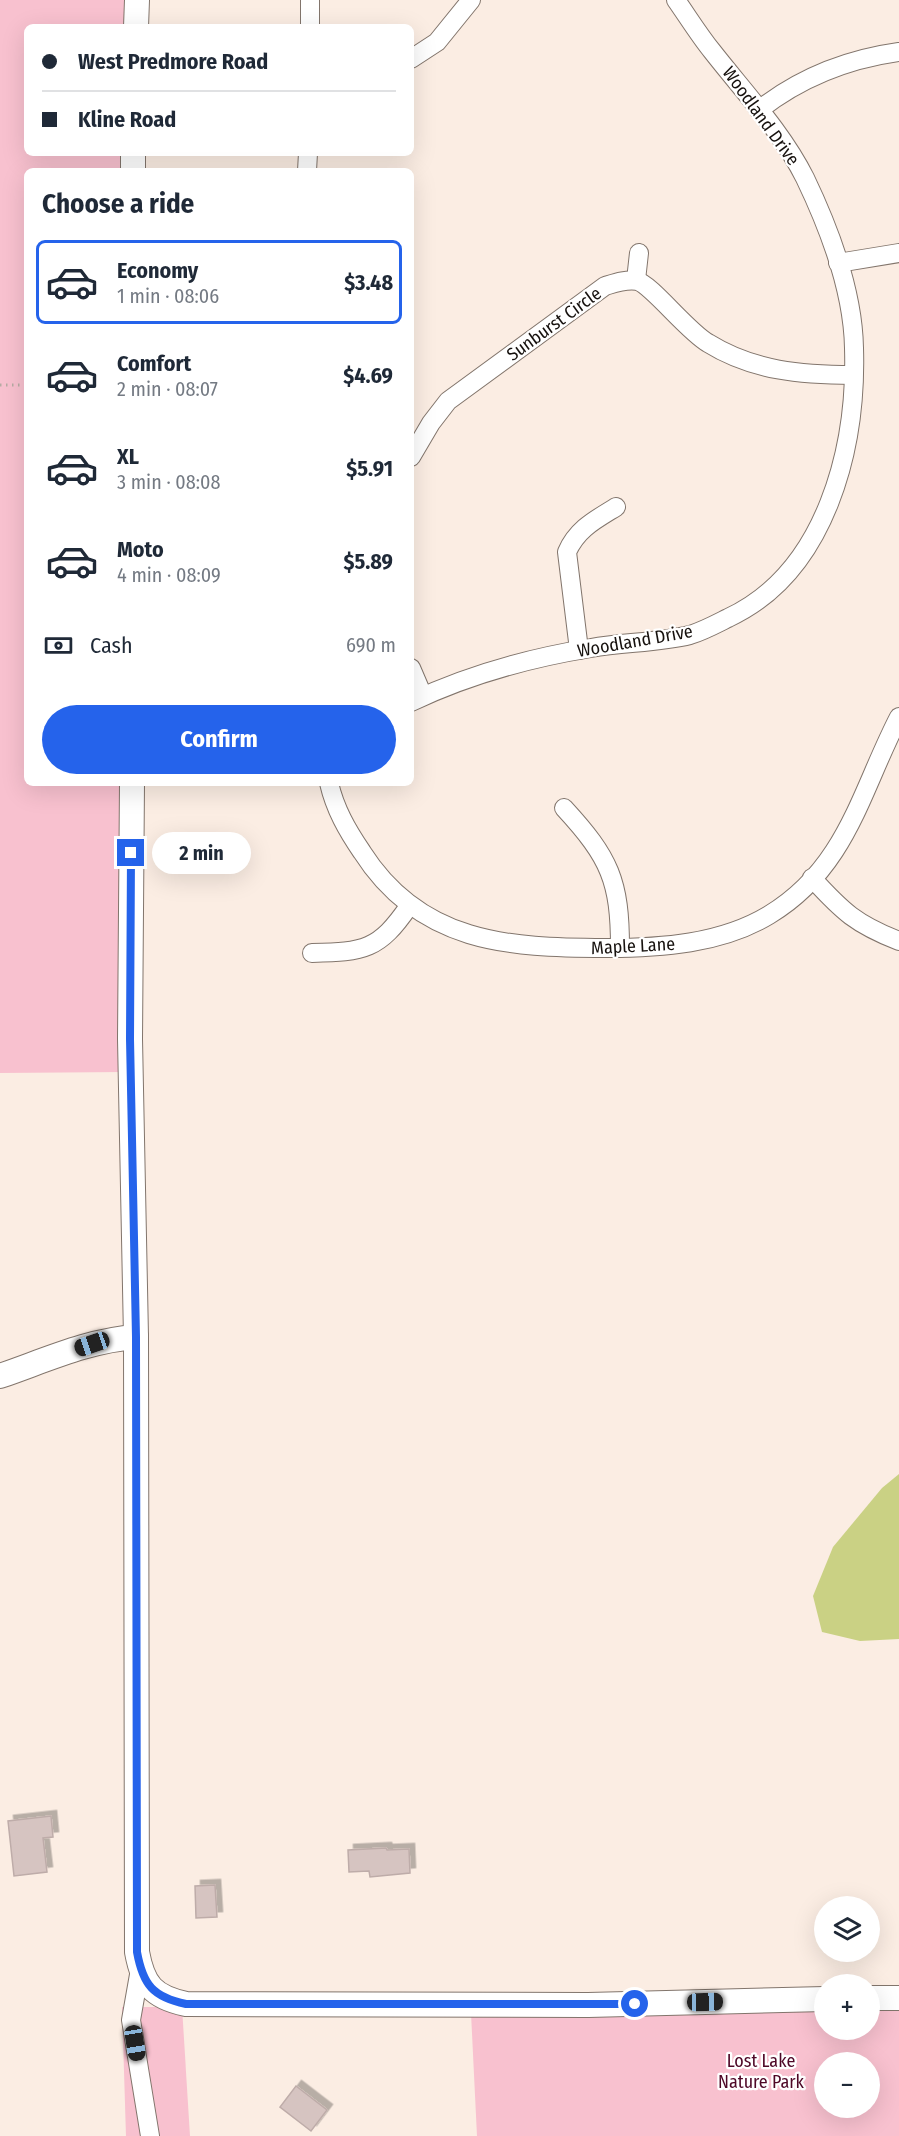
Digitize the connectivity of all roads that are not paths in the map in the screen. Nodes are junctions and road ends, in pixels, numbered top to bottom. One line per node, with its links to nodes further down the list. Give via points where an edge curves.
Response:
1 (137, 0): 5 (street)
2 (310, 0): 6 (street)
3 (471, 0): 8 (street, via 437,42)
4 (676, 0): 9 (street, Woodland Drive)
5 (136, 24)
6 (310, 24)
7 (899, 52): 9 (street, via 872,56 811,78 782,92)
8 (414, 57)
9 (759, 110): 12 (street, Woodland Drive, via 804,176 834,244)
10 (639, 253): 13 (street)
11 (899, 253): 12 (street)
12 (838, 263): 14 (street, Woodland Drive, via 854,346)
13 (636, 280): 14 (street, via 648,285 679,321 707,343 732,355 780,372); 15 (street, Sunburst Circle, via 605,286 447,402)
14 (853, 375): 17 (street, Woodland Drive, via 845,448 832,499 800,557 764,595 732,617 690,634)
15 (414, 452)
16 (616, 507): 17 (street, via 582,528 567,552)
17 (579, 650): 19 (street, Woodland Drive, via 480,673)
18 (414, 684): 19 (street)
19 (417, 699)
20 (899, 717): 24 (street, Maple Lane, via 848,832)
21 (132, 786): 29 (street, via 130,1039)
22 (330, 786): 25 (street, Maple Lane, via 344,825 369,864)
23 (564, 808): 27 (street, via 589,836 617,889)
24 (812, 878): 26 (street, via 841,910 871,930); 27 (street, Maple Lane, via 770,915 731,932 677,946)
25 (409, 906): 27 (street, Maple Lane, via 435,921 510,945); 28 (street, via 393,930 375,944 359,950)
26 (899, 941)
27 (620, 948)
28 (312, 953)
29 (136, 1337): 30 (street, via 92,1344); 31 (street)
30 (0, 1377)
31 (140, 1969): 34 (street, via 153,1992 186,2004 588,2005); 35 (street, via 131,2020)
32 (880, 1998): 33 (street)
33 (899, 1998)
34 (814, 1999)
35 (150, 2136)

